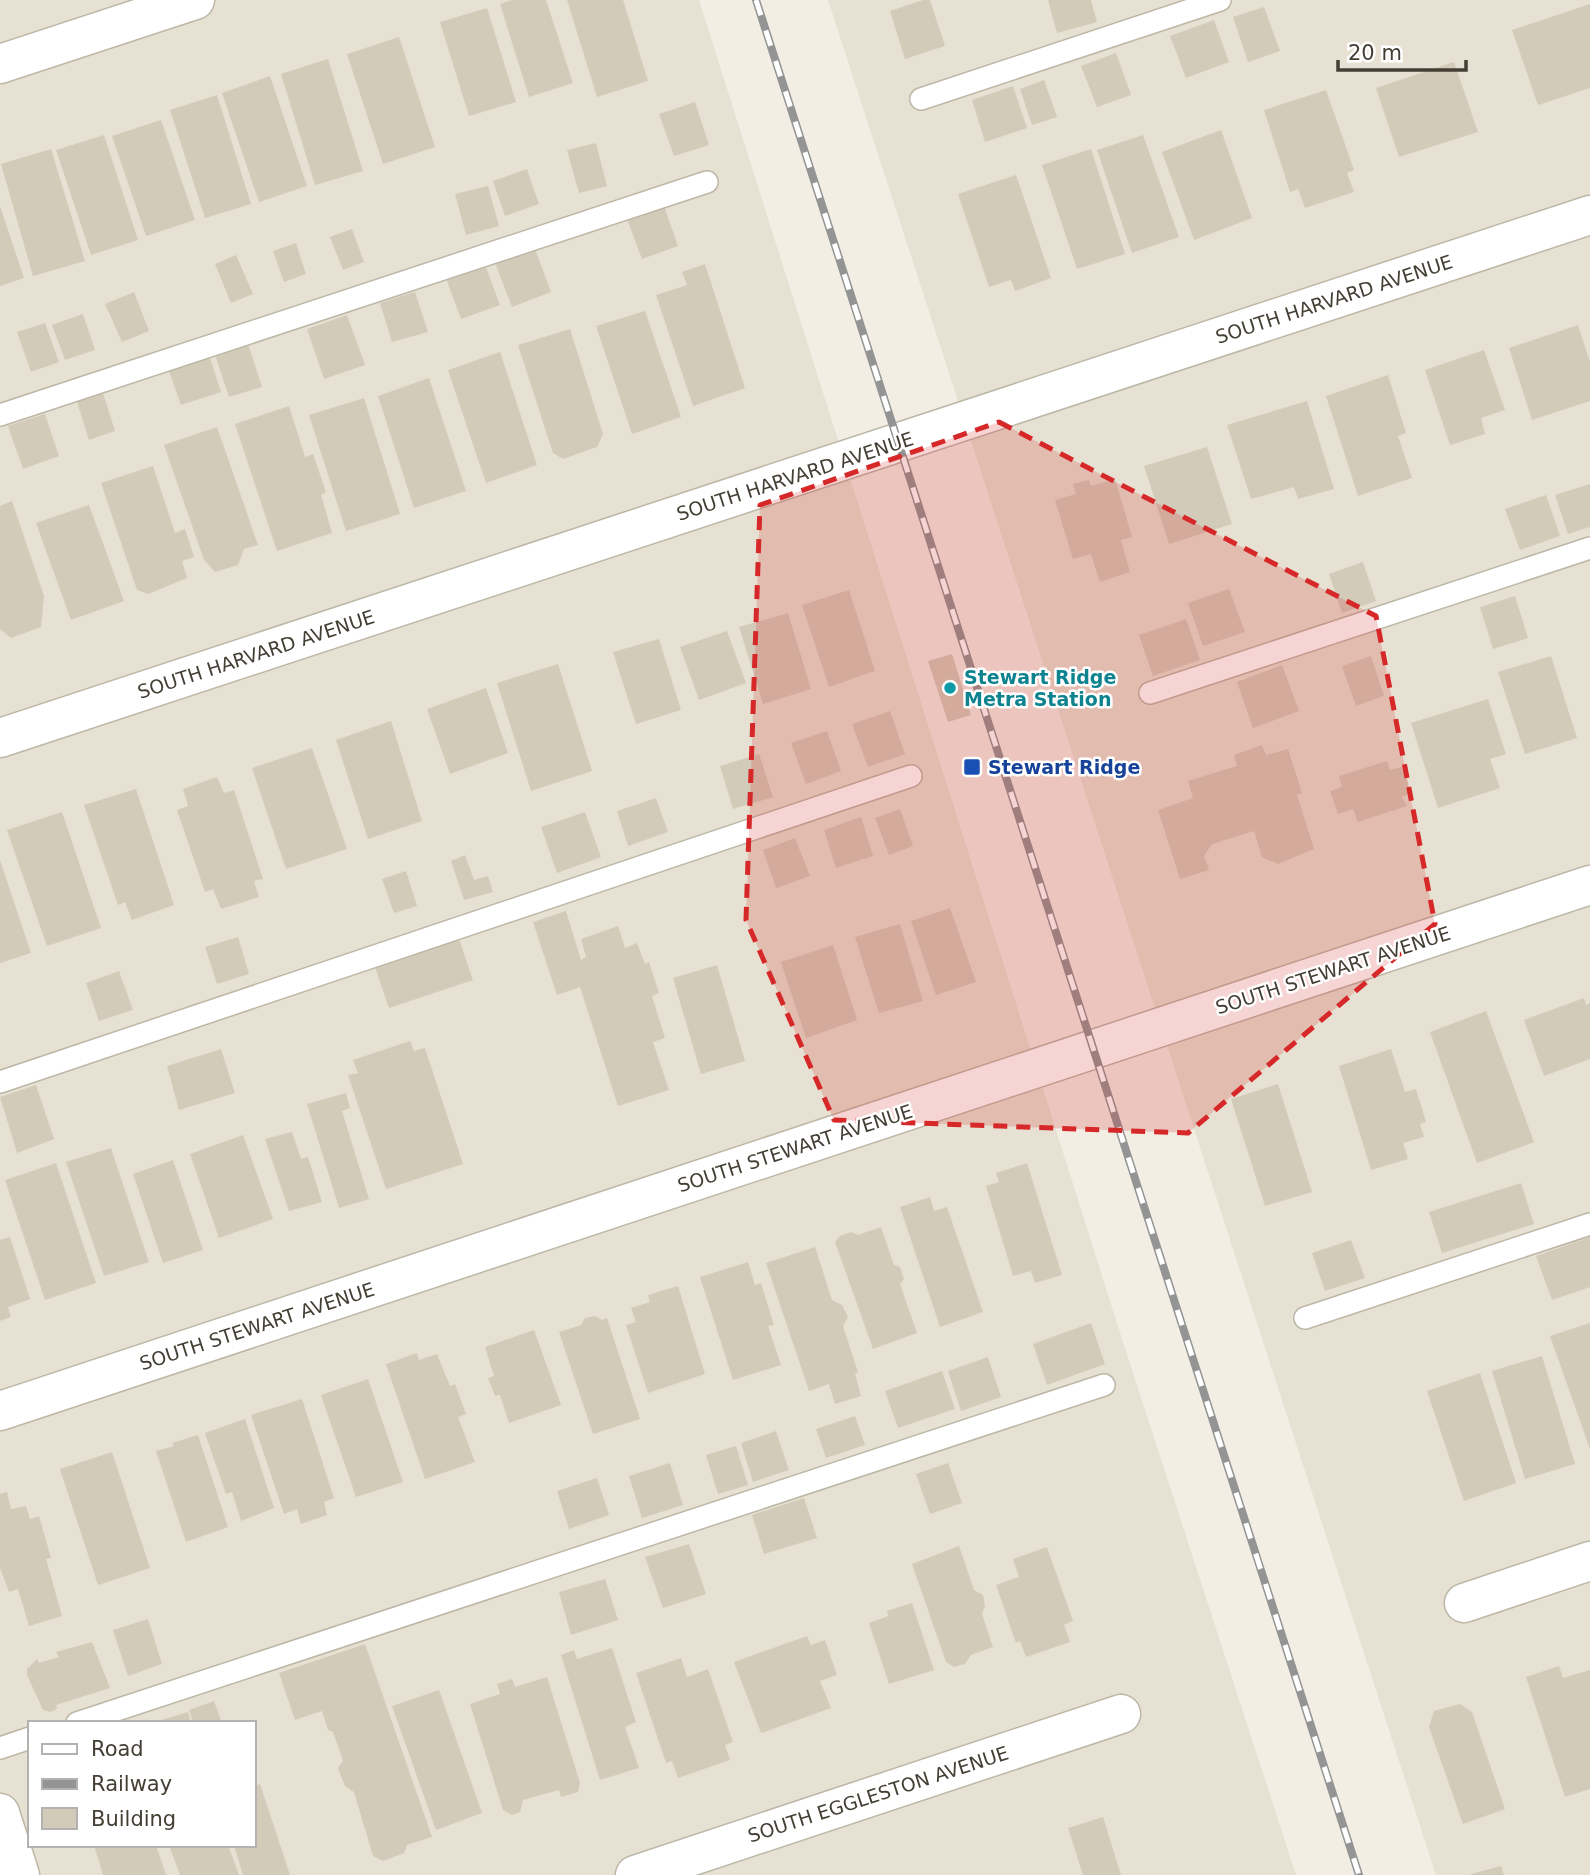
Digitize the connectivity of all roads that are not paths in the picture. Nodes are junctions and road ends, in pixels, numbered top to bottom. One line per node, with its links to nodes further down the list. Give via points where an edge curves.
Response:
1 (195, 0): 3 (street)
2 (1220, 0): 4 (lane)
3 (0, 65)
4 (921, 99)
5 (707, 182): 7 (lane)
6 (1590, 215): 10 (street, SOUTH HARVARD AVENUE)
7 (0, 415)
8 (1590, 548): 9 (lane)
9 (1150, 693)
10 (0, 738)
11 (911, 776): 13 (lane)
12 (1590, 885): 17 (street, SOUTH STEWART AVENUE)
13 (0, 1082)
14 (1590, 1224): 15 (lane)
15 (1305, 1318)
16 (1104, 1385): 21 (lane)
17 (0, 1411)
18 (1590, 1561): 19 (street)
19 (1464, 1603)
20 (1121, 1714): 26 (street, SOUTH EGGLESTON AVENUE)
21 (83, 1721)
22 (28, 1739): 23 (lane)
23 (0, 1748)
24 (0, 1813): 25 (street)
25 (20, 1875)
26 (635, 1875)

